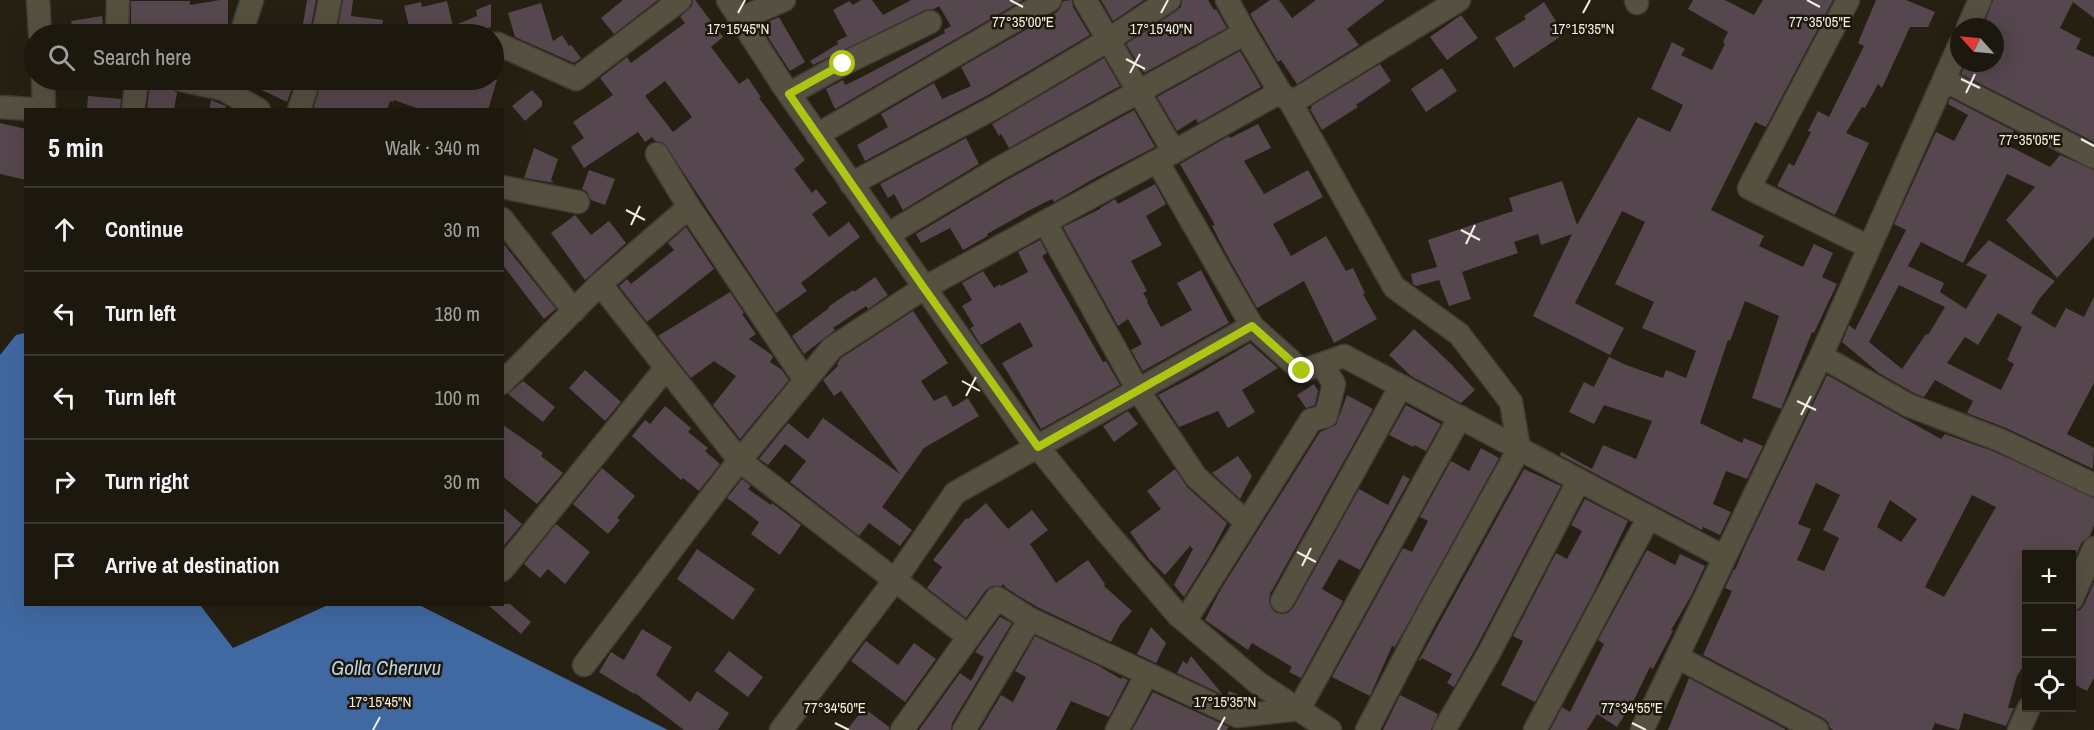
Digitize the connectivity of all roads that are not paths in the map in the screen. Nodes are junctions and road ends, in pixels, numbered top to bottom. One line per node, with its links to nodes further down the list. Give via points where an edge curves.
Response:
1 (38, 0): 18 (street)
2 (118, 0): 19 (street)
3 (252, 0): 20 (street)
4 (330, 0): 21 (street)
5 (680, 0): 24 (street, via 576,79)
6 (728, 0): 16 (street)
7 (784, 0): 16 (street)
8 (1050, 0): 40 (street)
9 (1085, 0): 23 (street)
10 (1169, 0): 23 (street)
11 (1227, 0): 22 (street)
12 (1459, 0): 33 (street)
13 (1848, 0): 51 (street, via 1749,188)
14 (1980, 0): 15 (street)
15 (1972, 18)
16 (740, 20): 32 (street)
17 (930, 22): 32 (street)
18 (39, 24)
19 (117, 24)
20 (244, 24)
21 (325, 24)
22 (1245, 33): 31 (street); 33 (street)
23 (1108, 40): 31 (street); 44 (street, via 997,106)
24 (504, 47)
25 (1950, 66): 26 (street)
26 (1944, 80): 43 (street); 51 (street)
27 (43, 90): 35 (street)
28 (136, 90): 36 (street)
29 (232, 90): 37 (street)
30 (306, 90): 38 (street)
31 (1138, 91): 42 (street); 50 (street)
32 (789, 94): 40 (street)
33 (1286, 98): 42 (street); 65 (street, via 1394,287 1459,334 1511,402)
34 (0, 107): 39 (street)
35 (44, 108)
36 (133, 108)
37 (256, 108)
38 (300, 108)
39 (24, 109)
40 (817, 135): 44 (street)
41 (657, 154): 47 (street)
42 (1165, 156): 49 (street); 55 (street)
43 (2094, 157)
44 (851, 184): 50 (street)
45 (504, 187): 46 (street)
46 (578, 202)
47 (689, 207): 52 (street); 59 (street)
48 (504, 222): 54 (street)
49 (1045, 222): 53 (street); 62 (street)
50 (887, 235): 53 (street)
51 (1869, 247): 56 (street)
52 (600, 284): 54 (street); 58 (street)
53 (924, 288): 59 (street, via 832,348); 64 (street)
54 (574, 310): 60 (street)
55 (1252, 326): 57 (street, via 1302,371); 62 (street)
56 (1821, 356): 68 (street, via 1908,405 2000,440); 72 (street)
57 (1322, 363): 61 (street, via 1344,356); 70 (street, via 1334,384 1326,416 1311,420)
58 (666, 368): 66 (street); 73 (street)
59 (806, 380): 66 (street)
60 (504, 381)
61 (1401, 386): 63 (street); 76 (street)
62 (1138, 390): 64 (street); 70 (street, via 1196,477)
63 (1460, 417): 65 (street); 83 (street)
64 (1038, 447): 74 (street, via 955,493); 78 (street)
65 (1519, 448): 67 (street); 90 (street)
66 (740, 460): 74 (street); 81 (street)
67 (1579, 480): 69 (street); 91 (street, via 1489,653)
68 (2094, 485)
69 (1649, 517): 72 (street); 92 (street)
70 (1246, 522): 78 (street)
71 (2094, 549): 75 (street)
72 (1724, 557): 80 (street)
73 (504, 568)
74 (895, 580): 79 (street); 85 (street)
75 (2076, 590)
76 (1282, 601)
77 (1030, 619): 79 (street, via 997,598); 82 (street); 87 (street)
78 (1185, 621): 83 (street, via 1258,683)
79 (969, 637): 86 (street)
80 (1677, 657): 93 (street); 94 (street)
81 (584, 665)
82 (1147, 674): 83 (street, via 1237,716); 88 (street)
83 (1299, 709): 89 (street)
84 (2027, 712): 95 (street)
85 (781, 730)
86 (902, 730)
87 (964, 730)
88 (1117, 730)
89 (1330, 730)
90 (1367, 730)
91 (1444, 730)
92 (1535, 730)
93 (1642, 730)
94 (1817, 730)
95 (2019, 730)

